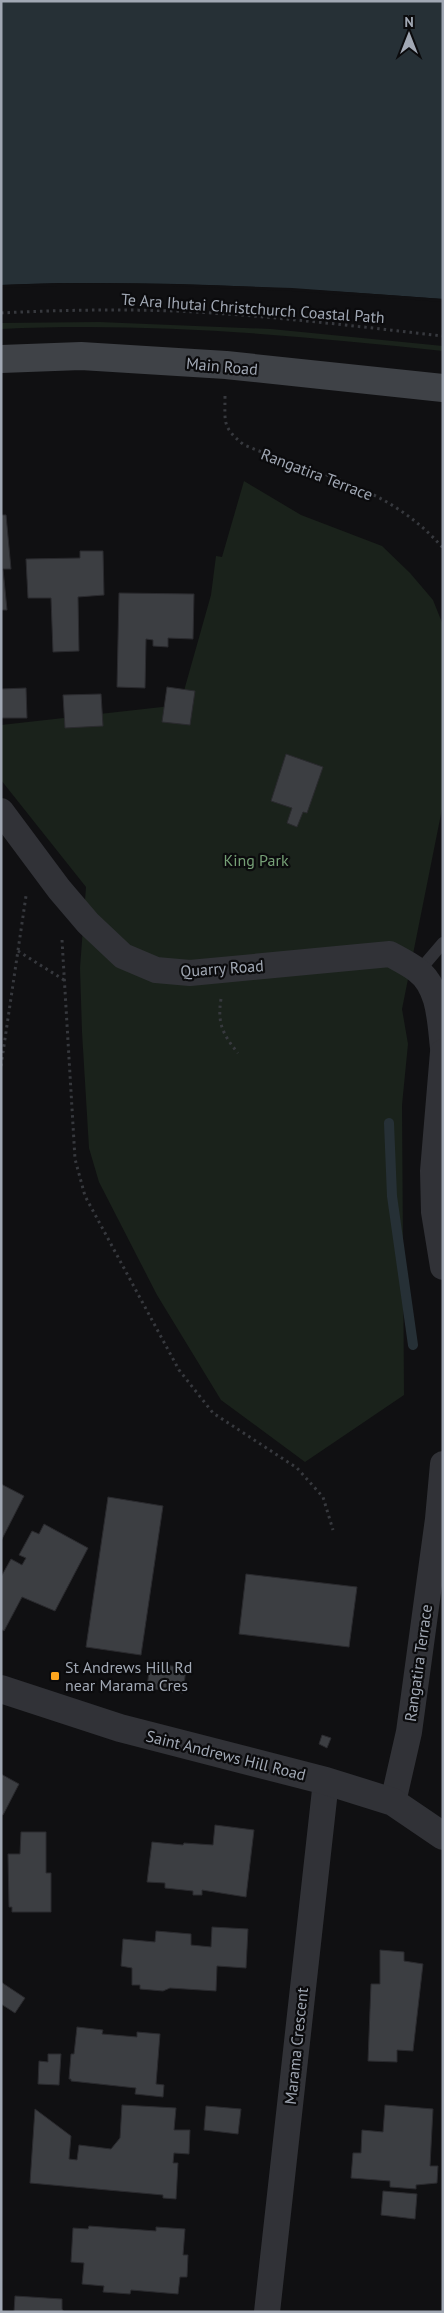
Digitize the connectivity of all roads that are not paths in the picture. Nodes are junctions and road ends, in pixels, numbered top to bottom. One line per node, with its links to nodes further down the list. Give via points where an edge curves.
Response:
1 (1, 359): 2 (main road, Main Road, via 81,356 197,363)
2 (443, 388)
3 (1, 811): 5 (street, Quarry Road, via 88,923 123,956 156,970 190,972 390,954)
4 (443, 943): 5 (lane)
5 (419, 971): 6 (street, via 431,985 439,1013)
6 (443, 1048)
7 (443, 1052): 8 (street, via 433,1179 434,1212)
8 (443, 1267)
9 (443, 1464): 10 (street, Rangatira Terrace)
10 (440, 1519): 13 (street, Rangatira Terrace, via 409,1732)
11 (3, 1688): 12 (street, Saint Andrews Hill Road, via 120,1728)
12 (326, 1781): 13 (street, Saint Andrews Hill Road); 15 (street, Marama Crescent)
13 (393, 1802): 14 (street, Saint Andrews Hill Road)
14 (443, 1836)
15 (267, 2312)

